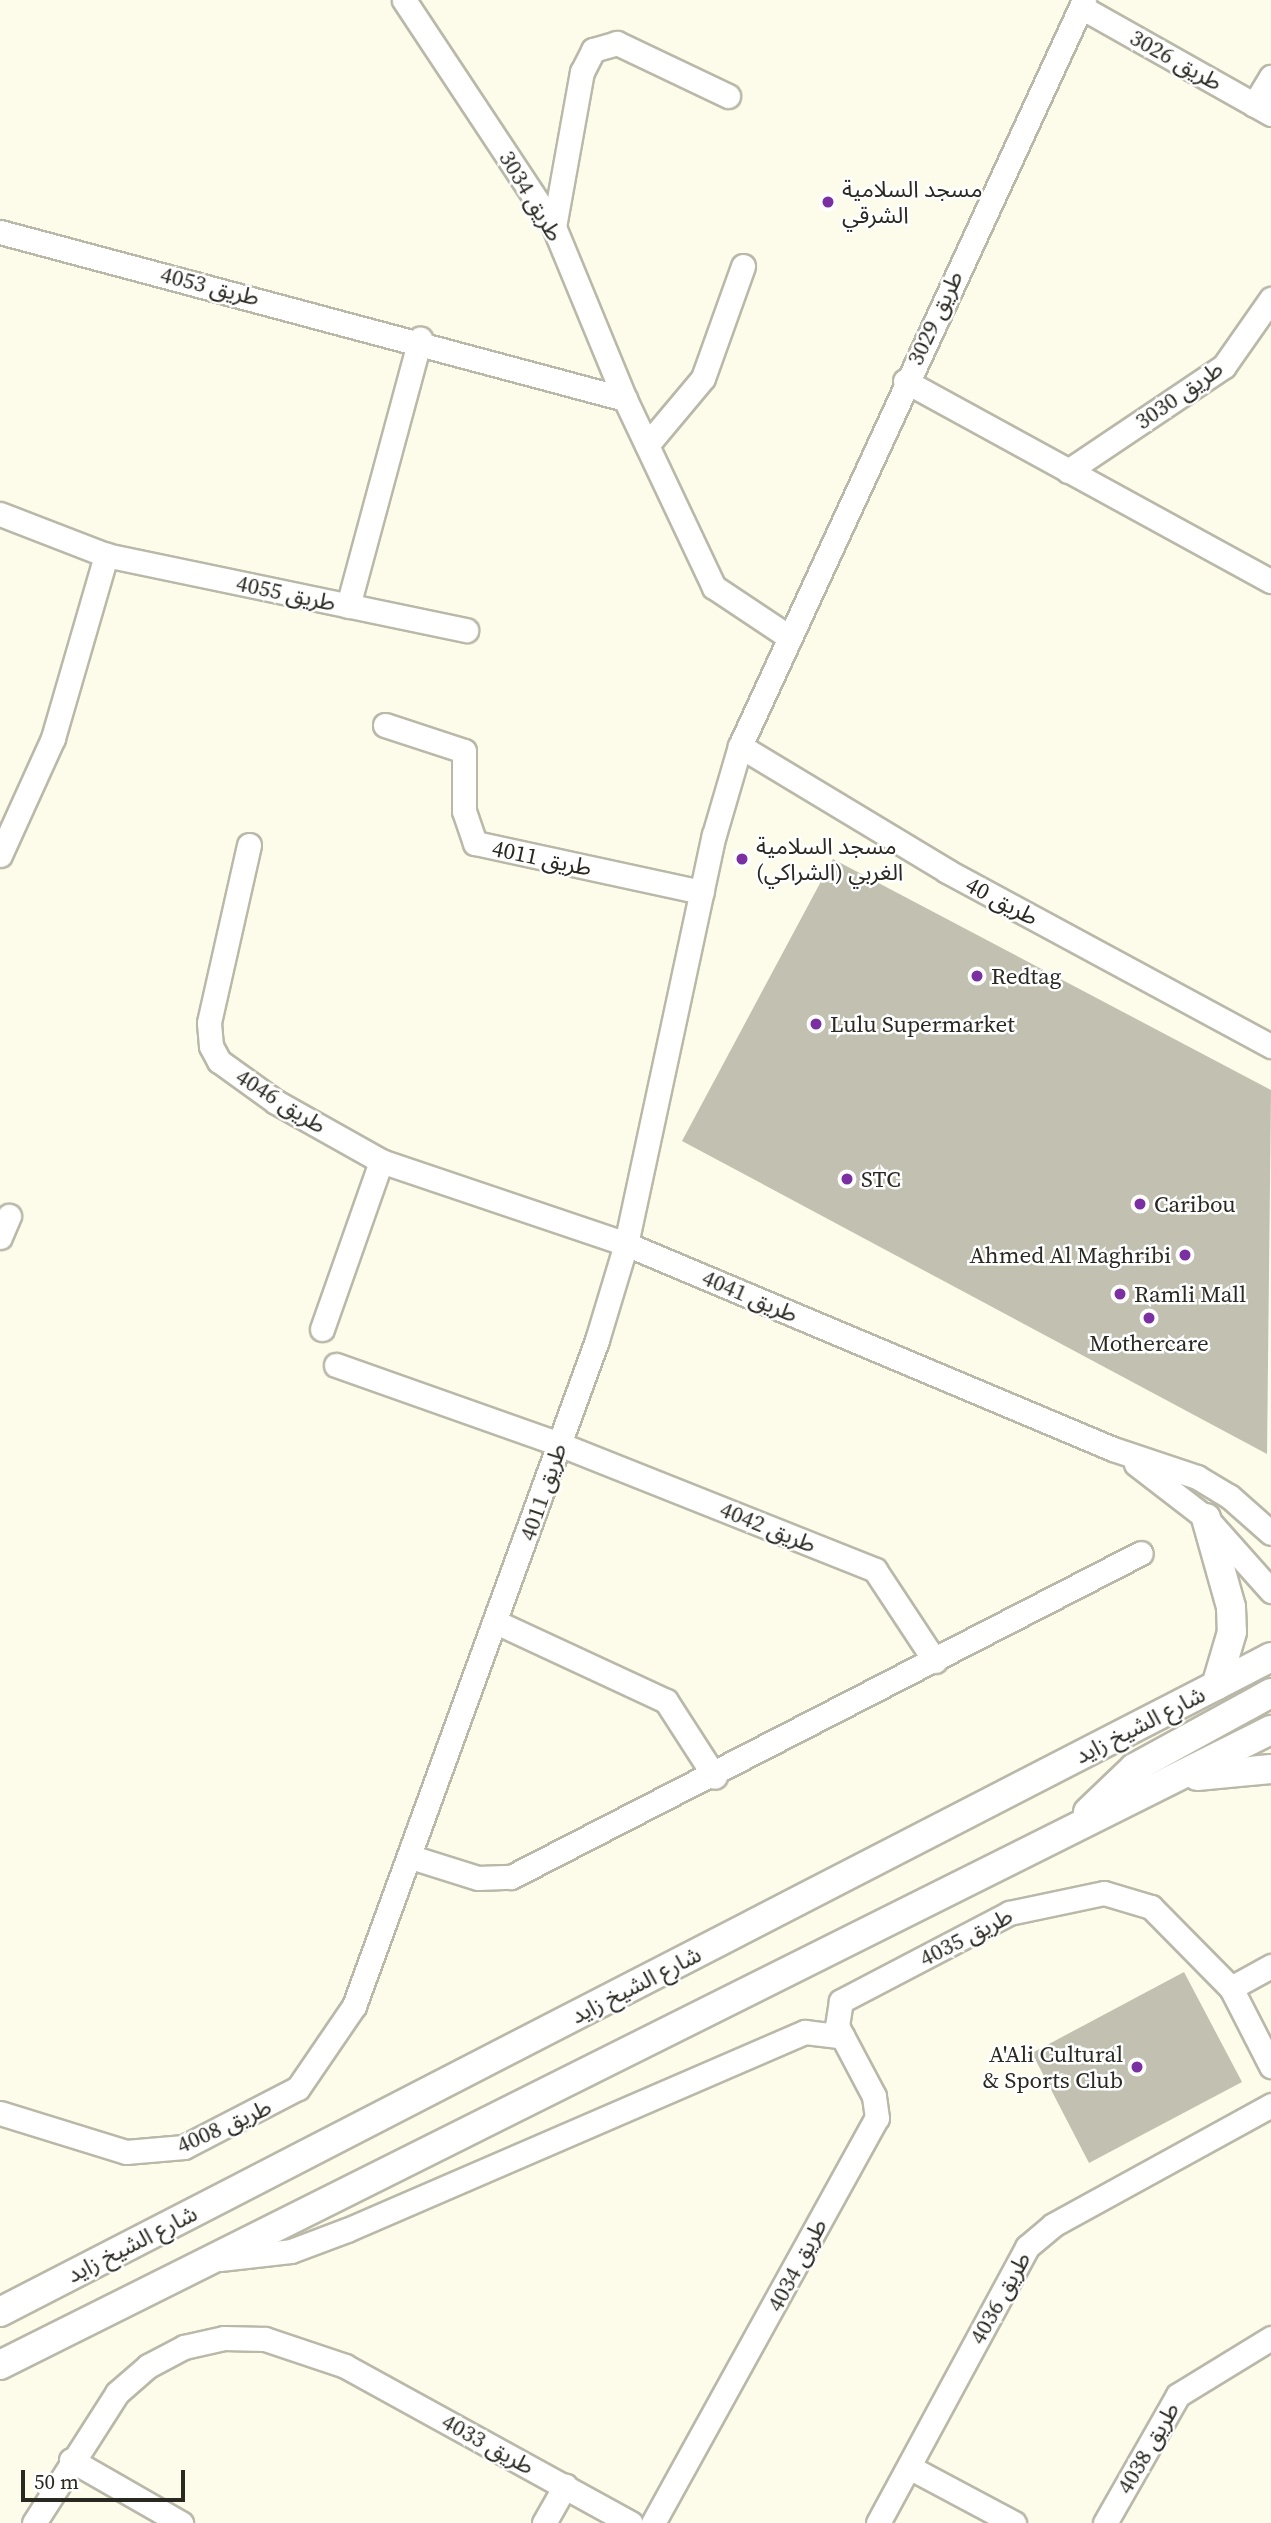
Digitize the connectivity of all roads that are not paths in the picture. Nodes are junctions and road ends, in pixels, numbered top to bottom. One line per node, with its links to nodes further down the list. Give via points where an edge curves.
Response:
1 (404, 0): 6 (street, طريق 3034)
2 (1082, 3): 5 (street, طريق 3026); 11 (street, طريق 3029)
3 (1271, 77): 5 (street)
4 (728, 96): 6 (street, via 617,43 593,50 582,72)
5 (1263, 109)
6 (554, 227): 12 (street, طريق 3034)
7 (0, 232): 10 (street, طريق 4053)
8 (743, 266): 13 (street, via 703,378)
9 (1271, 299): 14 (street, طريق 3030, via 1224,366)
10 (420, 340): 12 (street, طريق 4053); 18 (street)
11 (905, 381): 14 (street); 20 (street, طريق 3029)
12 (625, 399): 13 (street, طريق 3034)
13 (647, 445): 20 (street, طريق 3034, via 714,587)
14 (1068, 471): 17 (street)
15 (0, 514): 16 (street, طريق 4055)
16 (106, 555): 18 (street, طريق 4055); 24 (street, via 53,738)
17 (1271, 581)
18 (348, 606): 19 (street, طريق 4055)
19 (466, 630)
20 (786, 635): 22 (street, طريق 4011)
21 (385, 724): 25 (street, طريق 4011, via 464,751 464,811 475,843)
22 (740, 746): 25 (street, طريق 4011); 26 (street, طريق 40, via 947,871)
23 (249, 845): 27 (street, طريق 4046, via 209,1023 211,1046 219,1061 276,1102)
24 (0, 855)
25 (702, 892): 30 (street, طريق 4011)
26 (1271, 1045)
27 (381, 1161): 30 (street, طريق 4041); 31 (street)
28 (9, 1216): 29 (street)
29 (0, 1237)
30 (626, 1244): 33 (street, طريق 4011); 34 (street, طريق 4041)
31 (322, 1329)
32 (336, 1365): 33 (street, طريق 4042)
33 (559, 1444): 39 (street, طريق 4011); 41 (street, طريق 4042, via 875,1570)
34 (1113, 1449): 35 (street, طريق 4041); 36 (street, طريق 4041, via 1197,1477 1230,1496)
35 (1206, 1518): 38 (street, طريق 4041); 42 (main road, via 1231,1607 1232,1632)
36 (1271, 1533)
37 (1141, 1553): 41 (street)
38 (1271, 1591)
39 (498, 1623): 46 (street, via 666,1701); 49 (street, طريق 4011)
40 (1271, 1657): 42 (main road, شارع الشيخ زايد)
41 (936, 1661): 46 (street)
42 (1216, 1686): 59 (main road, شارع الشيخ زايد)
43 (1271, 1693): 48 (main road, via 1133,1768)
44 (1271, 1730): 47 (main road)
45 (1271, 1769): 47 (main road)
46 (715, 1777): 49 (street, via 500,1880)
47 (1160, 1783): 48 (main road)
48 (1082, 1820): 58 (main road)
49 (411, 1857): 55 (street, طريق 4011, via 354,2006)
50 (1271, 1966): 51 (street)
51 (1231, 1988): 52 (street, طريق 4035, via 1151,1907 1104,1894 1009,1913); 54 (street, طريق 4035)
52 (841, 2001): 53 (street, طريق 4034, via 835,2021)
53 (842, 2037): 58 (street, via 805,2032 781,2041 495,2169 291,2251); 69 (street, طريق 4034, via 874,2096 877,2118)
54 (1271, 2066)
55 (316, 2069): 57 (street, طريق 4008, via 260,2113 164,2152 101,2146)
56 (1271, 2105): 63 (street, طريق 4036, via 1037,2236 1018,2259)
57 (0, 2113)
58 (207, 2260): 61 (main road)
59 (0, 2312)
60 (1271, 2338): 72 (street, طريق 4038, via 1178,2395)
61 (0, 2365)
62 (71, 2460): 64 (street, طريق 4033, via 117,2393 148,2366 184,2347 224,2338 265,2339 345,2366); 65 (street); 66 (street)
63 (909, 2467): 70 (street, طريق 4036); 71 (street)
64 (565, 2486): 67 (street); 68 (street, طريق 4033)
65 (34, 2523)
66 (181, 2523)
67 (544, 2523)
68 (631, 2523)
69 (653, 2523)
70 (878, 2523)
71 (1014, 2523)
72 (1105, 2523)

